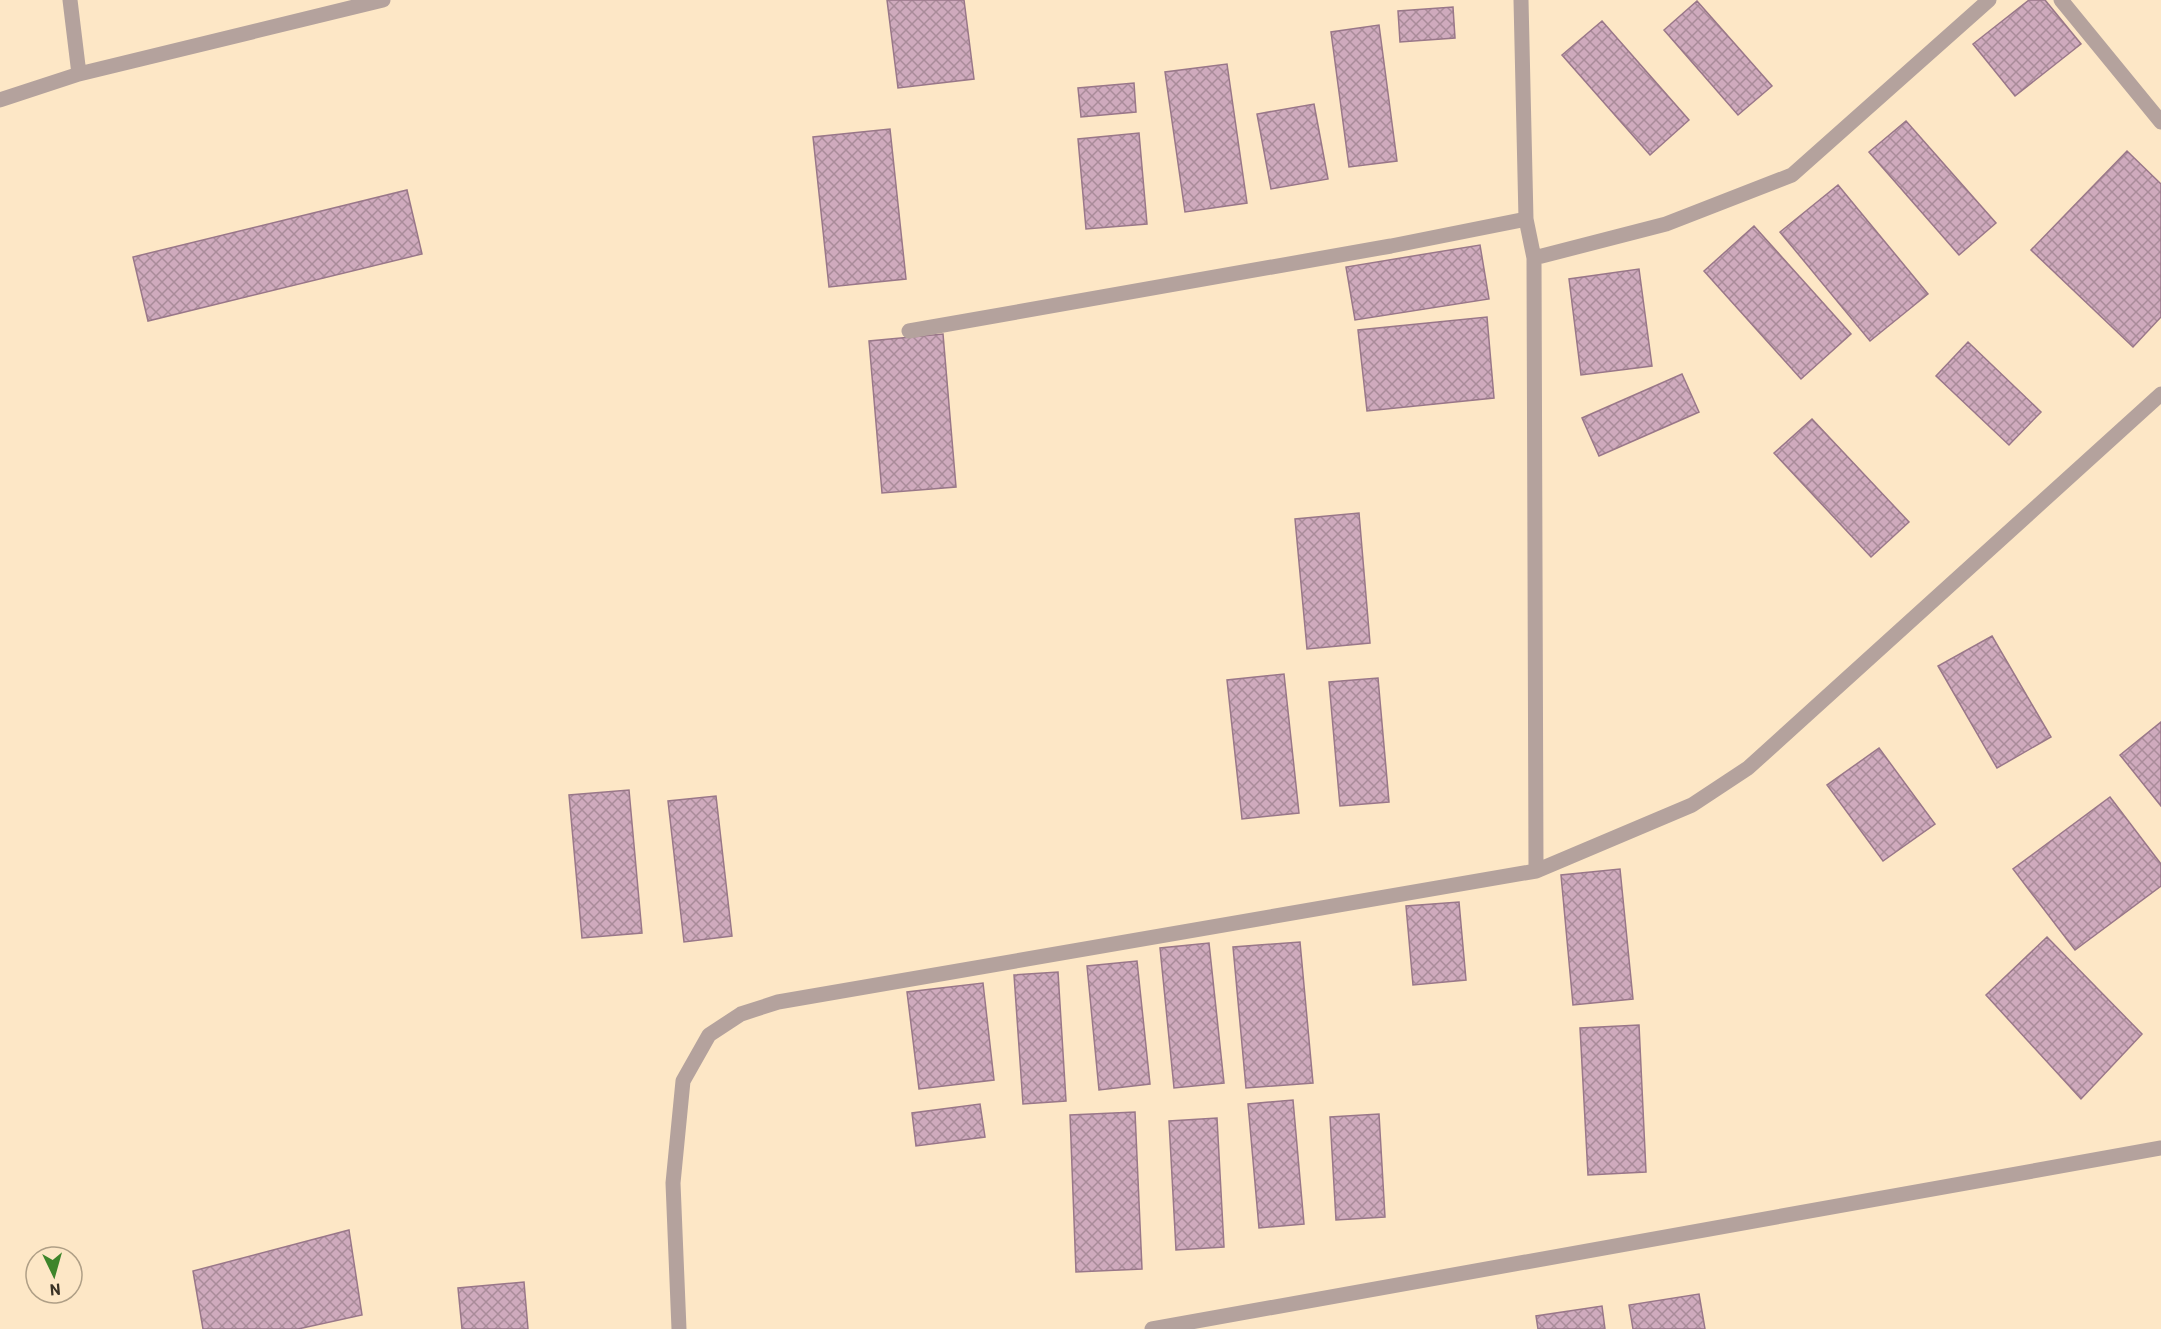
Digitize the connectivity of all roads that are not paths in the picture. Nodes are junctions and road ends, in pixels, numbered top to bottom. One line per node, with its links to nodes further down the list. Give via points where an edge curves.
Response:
1 (70, 0): 6 (street)
2 (383, 0): 6 (street)
3 (1521, 0): 9 (street)
4 (1989, 0): 10 (street, via 1792,175 1666,224)
5 (2061, 0): 8 (street)
6 (80, 74): 7 (street)
7 (0, 100)
8 (2161, 122)
9 (1526, 219): 10 (street); 11 (street)
10 (1534, 258): 13 (street)
11 (909, 331)
12 (2161, 394): 13 (street, via 1748,768 1692,805)
13 (1536, 872): 15 (street, via 778,1002 741,1014 709,1035 683,1081 674,1183)
14 (2161, 1148): 16 (street)
15 (679, 1329)
16 (1152, 1329)

